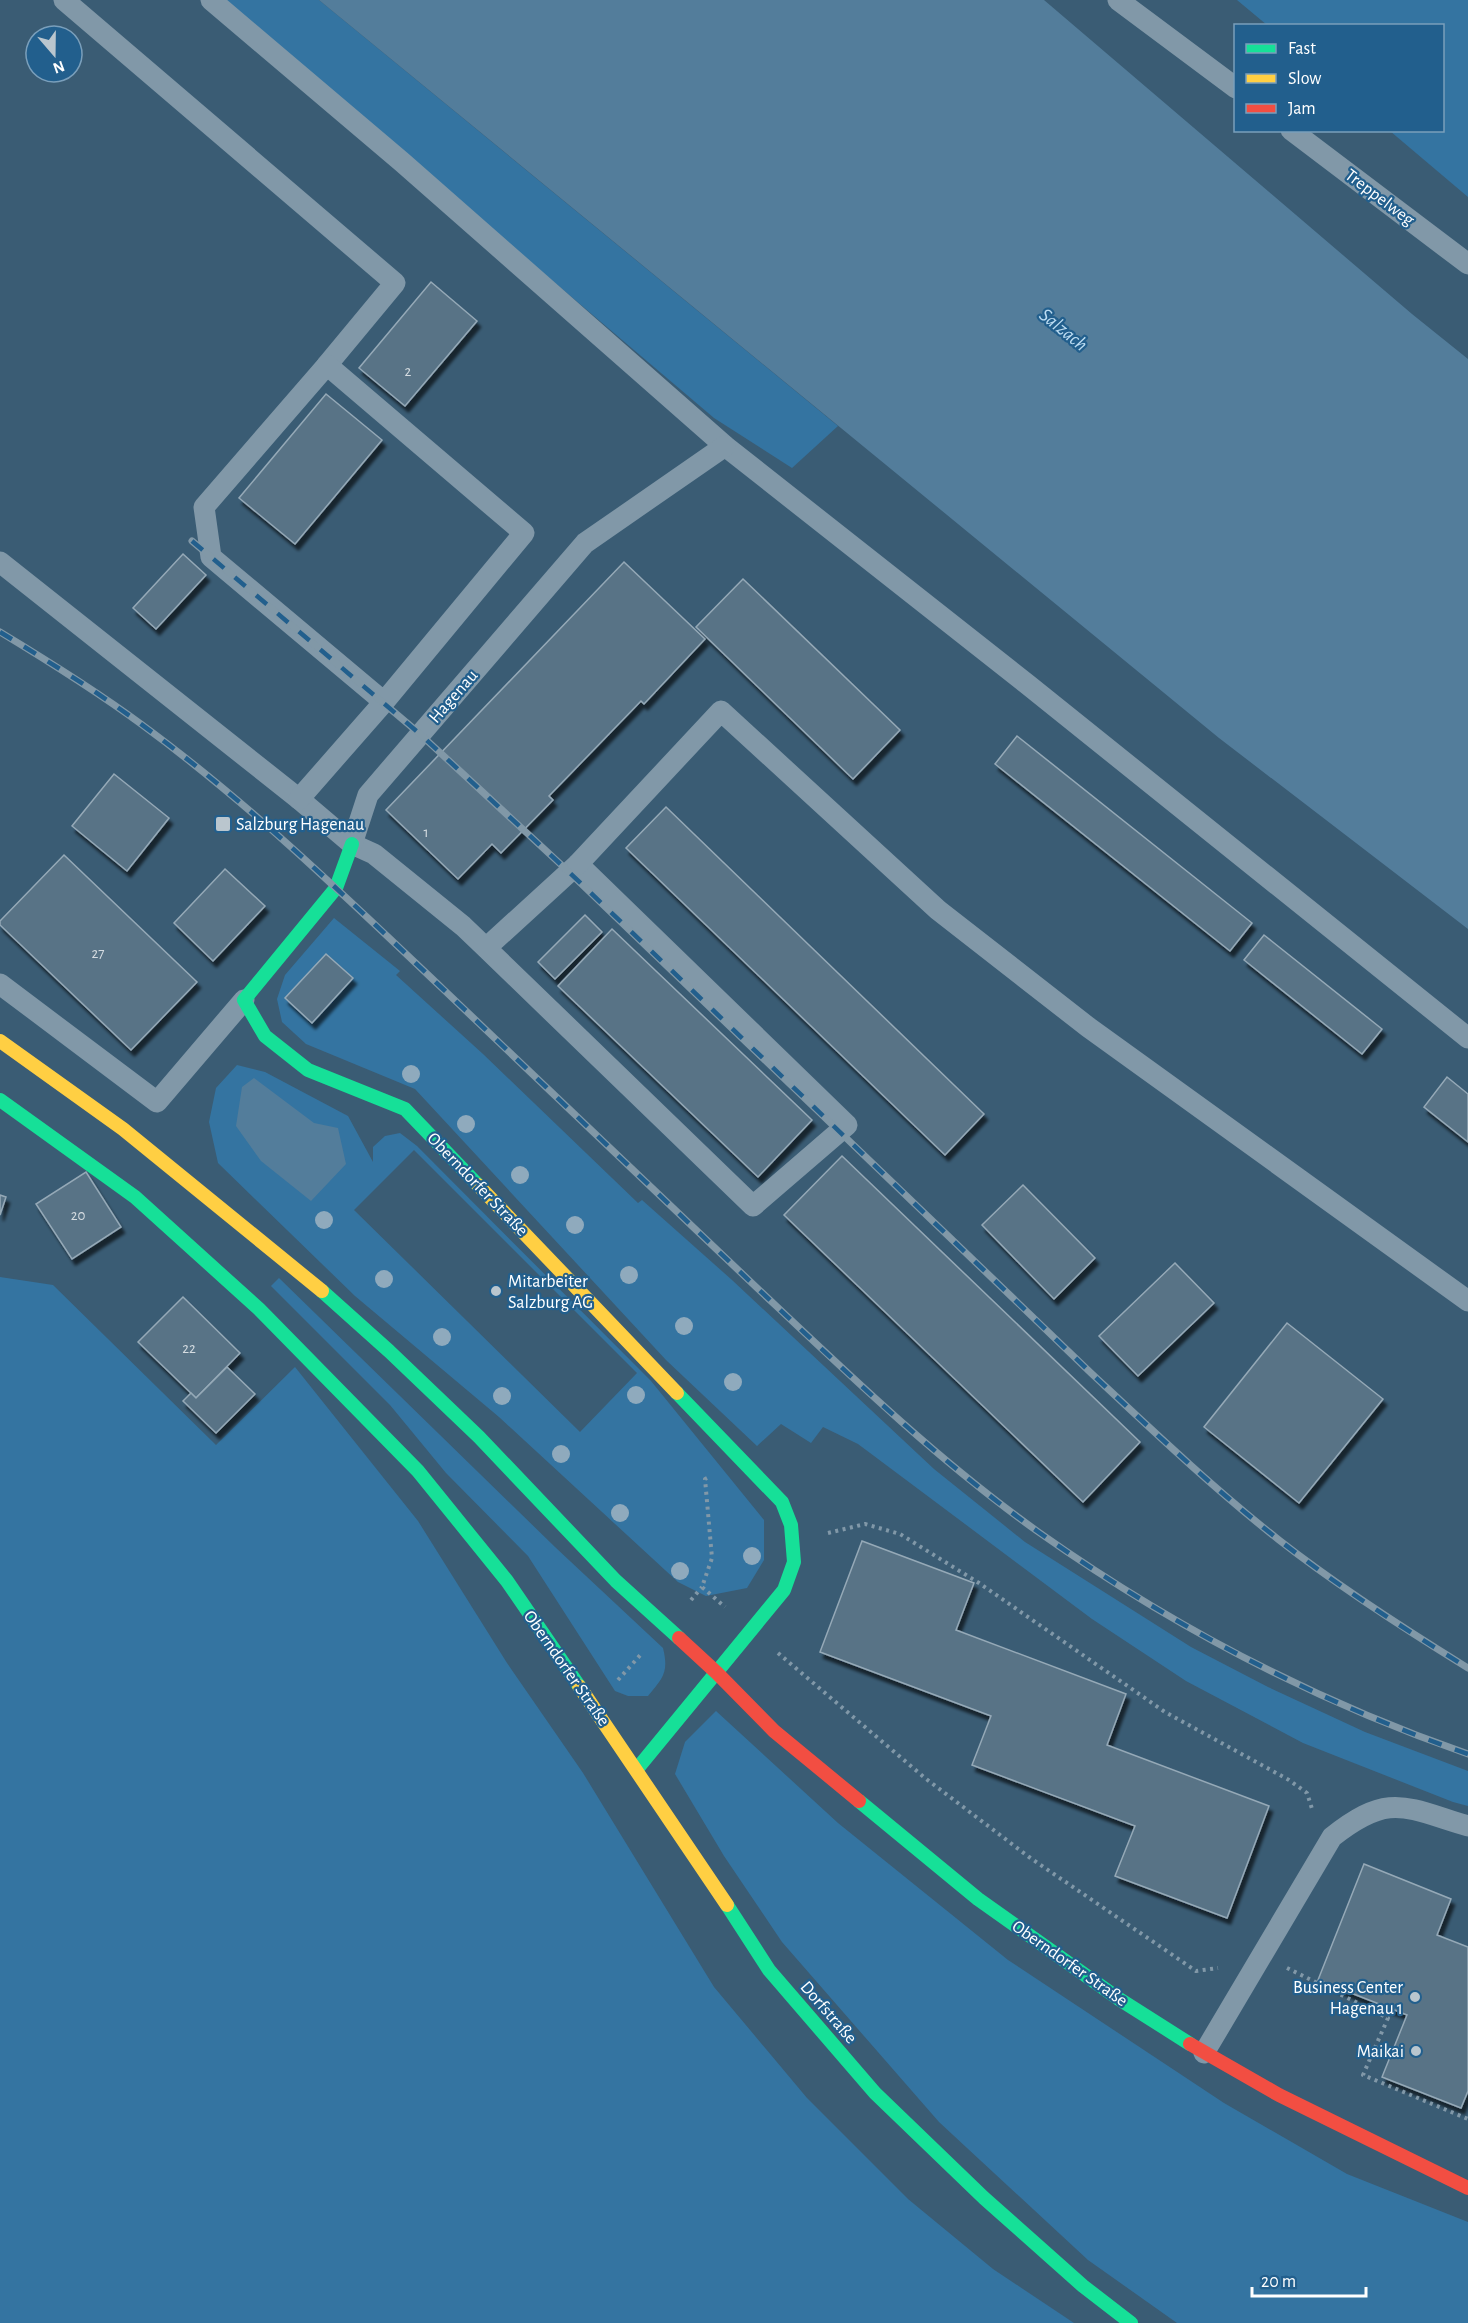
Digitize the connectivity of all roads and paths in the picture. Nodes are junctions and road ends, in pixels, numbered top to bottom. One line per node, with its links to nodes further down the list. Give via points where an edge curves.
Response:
1 (64, 0): 7 (lane, via 395,283)
2 (211, 0): 8 (lane)
3 (1118, 0): 4 (lane)
4 (1234, 87)
5 (1294, 132): 6 (lane, Treppelweg)
6 (1468, 264)
7 (327, 365): 10 (lane, via 204,507 211,558); 10 (lane, via 524,533)
8 (725, 446): 12 (lane, Hagenau, via 585,543 368,795); 17 (lane)
9 (4, 567): 11 (lane)
10 (384, 702): 11 (lane)
11 (299, 800): 12 (lane)
12 (351, 844): 14 (lane, via 374,855); 16 (street, Hagenau, via 336,888)
13 (578, 864): 14 (lane); 14 (lane, via 847,1125 753,1206); 20 (lane, via 721,711 938,910 1088,1027)
14 (486, 948)
15 (0, 984): 16 (lane, via 157,1102)
16 (244, 1000): 21 (street, Oberndorfer Straße, via 265,1036 308,1070 405,1109)
17 (1468, 1038)
18 (0, 1041): 24 (street, Oberndorfer Straße, via 123,1129 298,1270 455,1414 616,1581)
19 (0, 1100): 25 (street, Oberndorfer Straße, via 135,1197 259,1309 377,1427 443,1500 507,1581)
20 (1468, 1301)
21 (735, 1454): 22 (street, Oberndorfer Straße, via 782,1502); 23 (path, via 705,1479 712,1558 702,1587)
22 (793, 1544): 23 (street, Oberndorfer Straße, via 794,1562 784,1590); 26 (path, via 865,1524 900,1534 979,1583 1165,1712 1289,1780 1306,1793 1313,1811)
23 (752, 1631): 24 (street, Oberndorfer Straße); 28 (path, via 925,1778 1029,1857 1196,1971)
24 (717, 1673): 25 (street); 30 (street, Oberndorfer Straße, via 774,1731 978,1899)
25 (637, 1769): 33 (street, Dorfstraße, via 769,1970 875,2093 984,2198)
26 (1310, 1823)
27 (1468, 1826): 30 (lane, via 1407,1807 1380,1808 1354,1820 1332,1837)
28 (1223, 1965)
29 (1314, 1983): 31 (path, via 1388,2018 1363,2075)
30 (1204, 2053): 32 (street, Oberndorfer Straße)
31 (1468, 2119)
32 (1468, 2188)
33 (1131, 2323)

